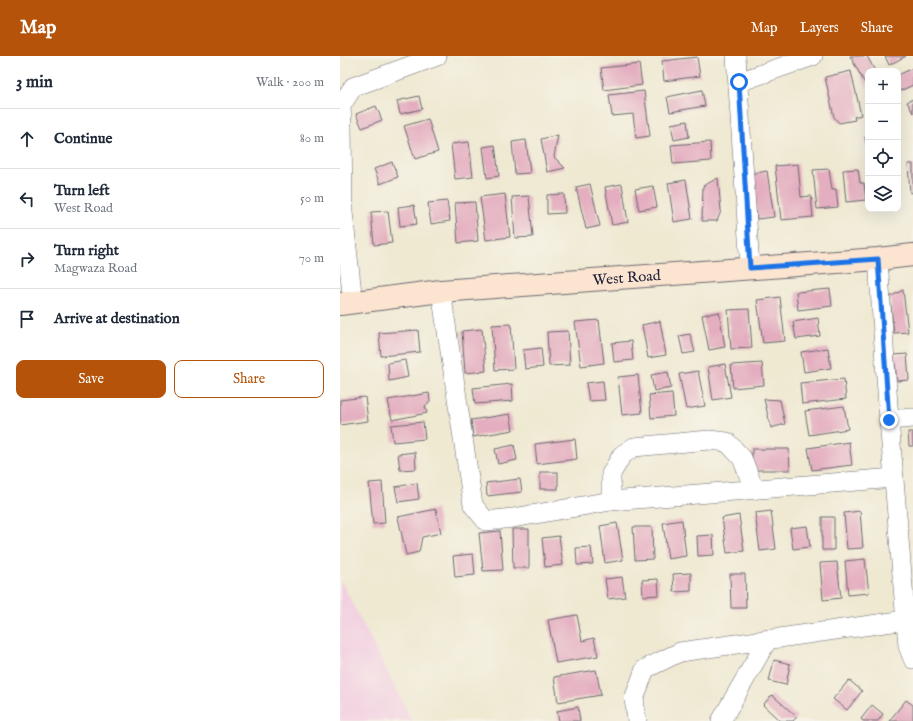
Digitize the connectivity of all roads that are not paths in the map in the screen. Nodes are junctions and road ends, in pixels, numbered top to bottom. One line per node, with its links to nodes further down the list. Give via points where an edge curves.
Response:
1 (438, 56): 5 (street, via 353,87 341,106)
2 (736, 56): 4 (street)
3 (813, 56): 4 (street)
4 (739, 82): 8 (street)
5 (341, 212): 10 (street)
6 (913, 254): 7 (street, West Road)
7 (878, 259): 8 (street, West Road); 12 (street)
8 (750, 268): 9 (street, West Road)
9 (441, 291): 10 (street, West Road); 15 (street, via 473,505 486,520 513,518)
10 (347, 303)
11 (913, 418): 12 (street)
12 (889, 420): 13 (street)
13 (894, 478): 14 (street); 16 (street)
14 (754, 489): 15 (street); 15 (street, via 742,458 727,442 709,440 634,447 622,455 611,474)
15 (611, 501)
16 (906, 620): 17 (street); 18 (street, via 908,646)
17 (768, 639): 19 (street, via 680,652 645,669 634,699); 20 (street)
18 (913, 659)
19 (637, 721)
20 (721, 721)

